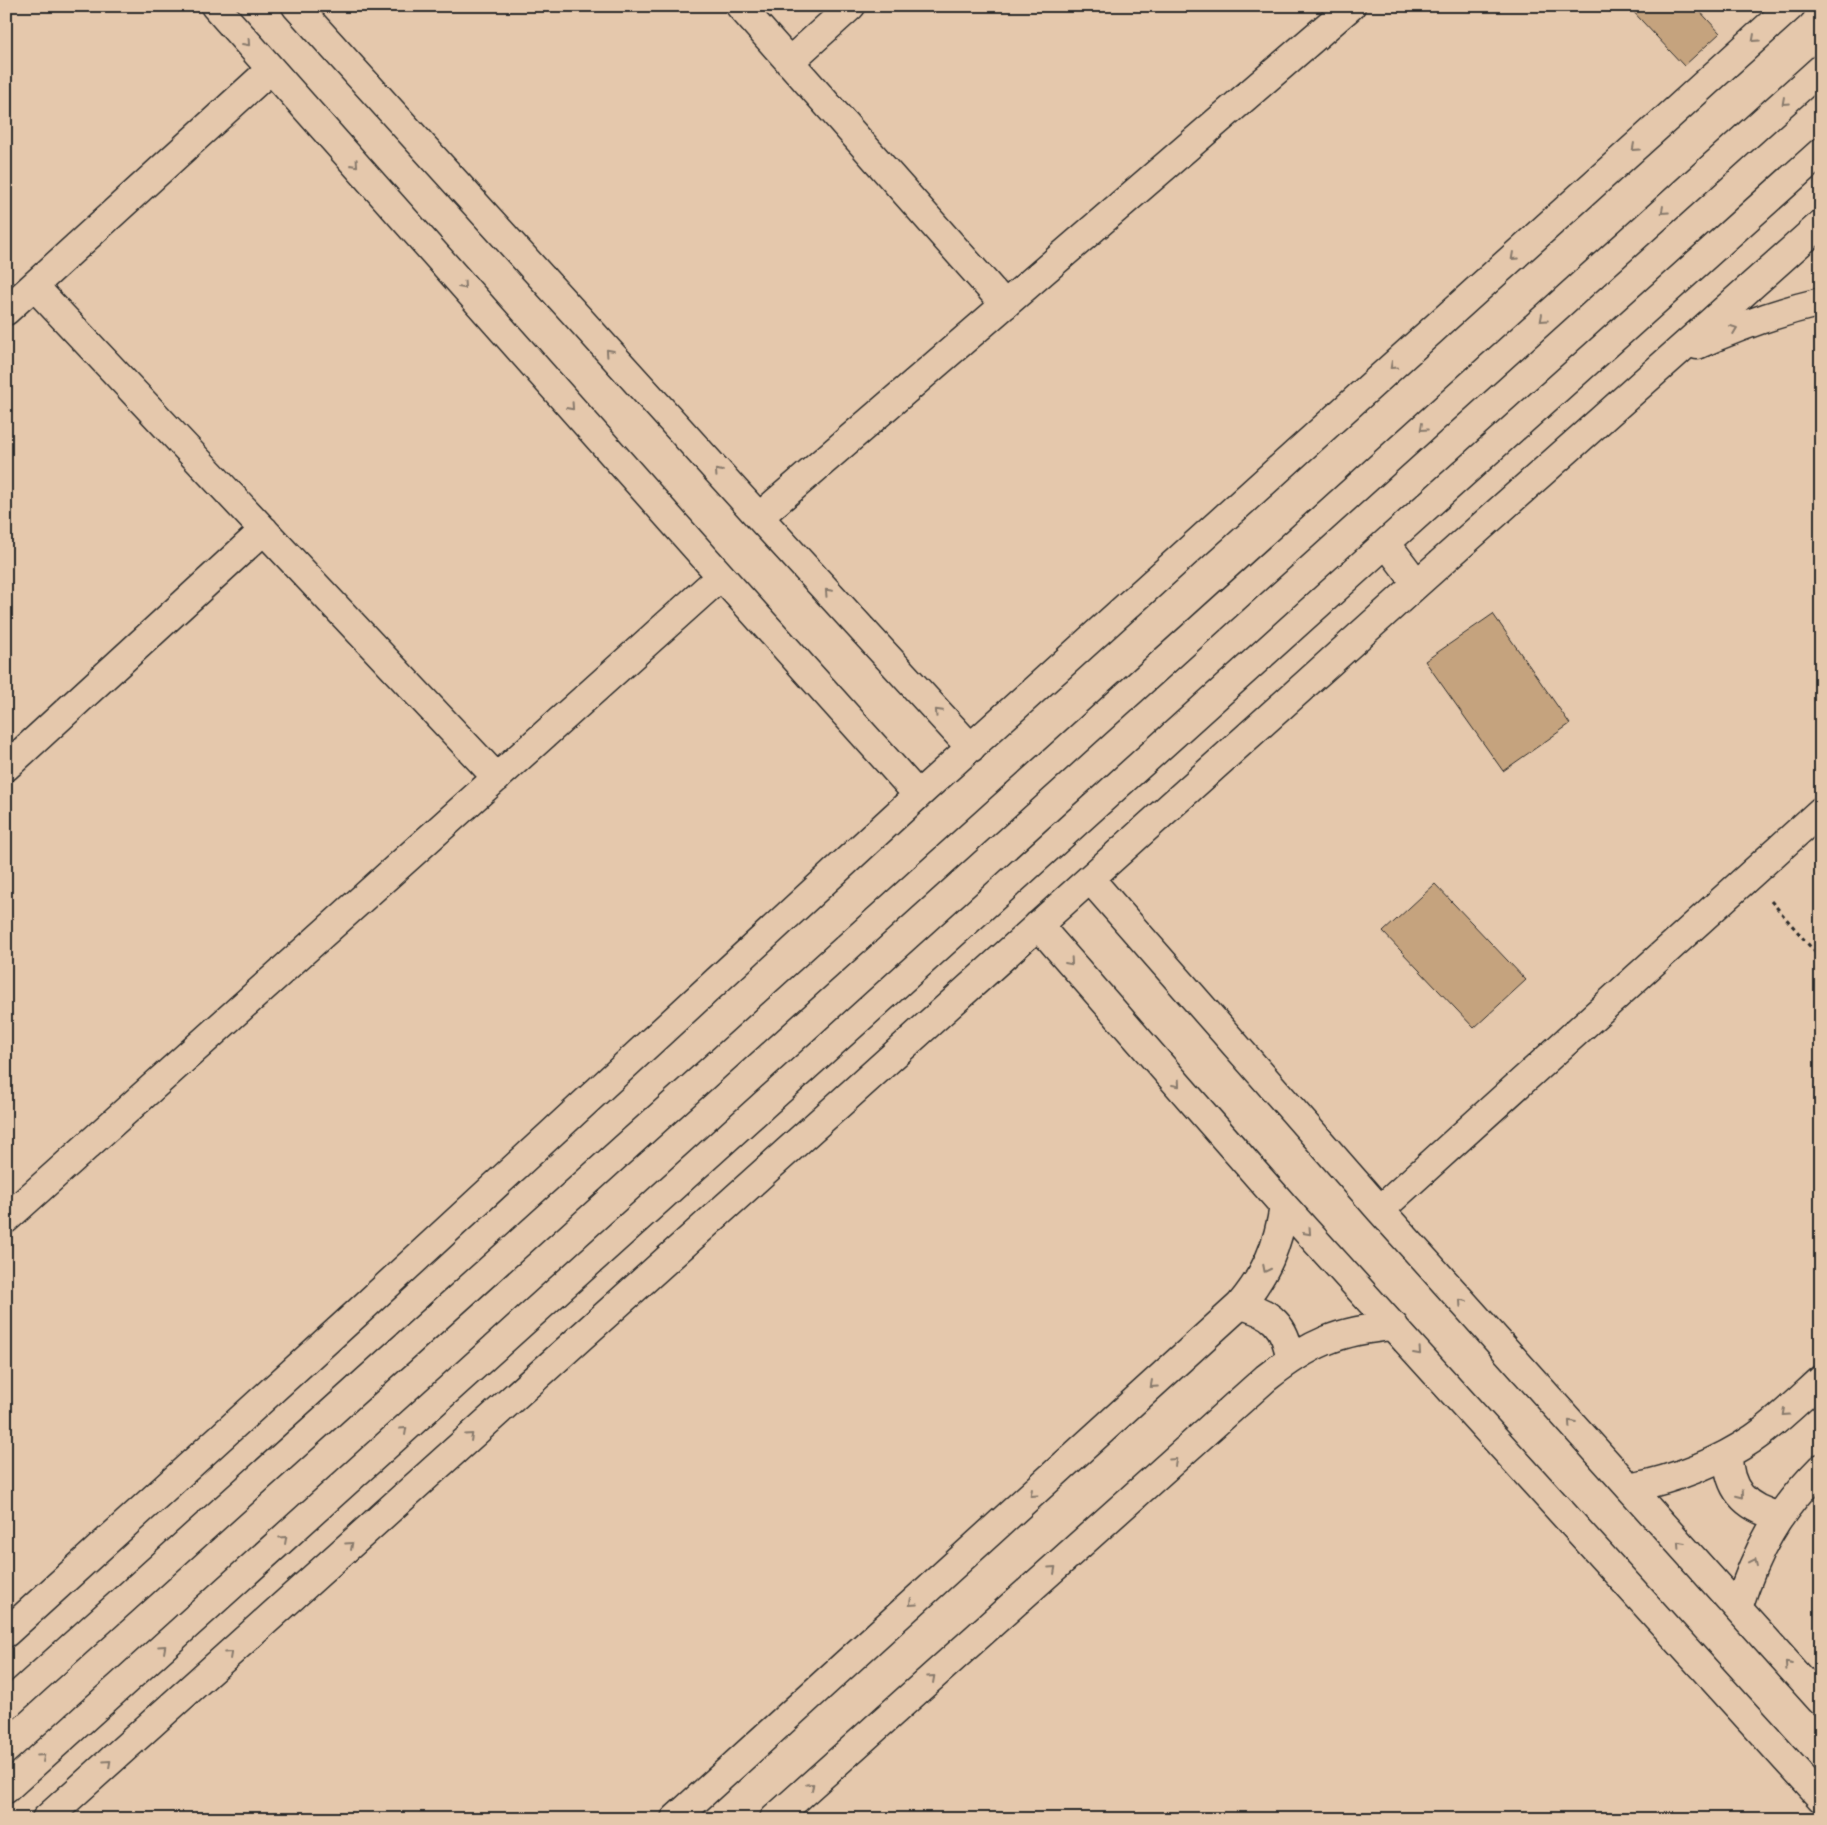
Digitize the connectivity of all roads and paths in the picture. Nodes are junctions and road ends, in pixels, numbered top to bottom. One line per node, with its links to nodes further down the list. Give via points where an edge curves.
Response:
1 (215, 6): 8 (street, one-way to 8)
2 (296, 6): 17 (street, one-way to 2)
3 (740, 6): 7 (street)
4 (850, 6): 7 (street)
5 (1351, 6): 14 (street)
6 (1791, 6): 22 (street, one-way to 22)
7 (789, 62): 14 (street)
8 (271, 69): 12 (street); 20 (street, one-way to 20)
9 (1821, 69): 45 (street, one-way to 45)
10 (1821, 152): 19 (street)
11 (1821, 224): 16 (street)
12 (34, 286): 15 (street); 18 (street)
13 (1821, 302): 16 (street, one-way to 13, via 1733,329)
14 (1005, 305): 17 (street)
15 (6, 311)
16 (1673, 356): 21 (street)
17 (759, 517): 22 (street, one-way to 17)
18 (264, 530): 23 (street); 24 (street)
19 (1386, 543): 21 (street); 46 (street, one-way to 19)
20 (721, 576): 24 (street); 25 (street)
21 (1418, 584): 28 (street)
22 (971, 748): 25 (street)
23 (6, 767)
24 (497, 778): 33 (street)
25 (918, 795): 43 (street)
26 (1821, 811): 27 (street)
27 (1749, 876): 30 (path); 32 (street)
28 (1090, 879): 29 (street); 32 (street)
29 (1038, 926): 31 (street, one-way to 31); 48 (street, one-way to 29)
30 (1821, 959)
31 (1284, 1206): 34 (street, one-way to 34, via 1281,1228 1266,1270); 35 (street, one-way to 35)
32 (1380, 1210): 40 (street, one-way to 32)
33 (6, 1219)
34 (1240, 1306): 36 (street, via 1253,1308 1276,1322 1286,1339); 49 (street, one-way to 49)
35 (1394, 1326): 36 (street, via 1342,1334); 47 (street, one-way to 47)
36 (1290, 1358): 50 (street, one-way to 36)
37 (1821, 1380): 38 (street, one-way to 38, via 1754,1438)
38 (1728, 1454): 40 (street, via 1690,1472); 41 (street, one-way to 41, via 1731,1480 1737,1492 1748,1504)
39 (1821, 1468): 41 (street, via 1799,1489)
40 (1630, 1488): 42 (street, one-way to 40)
41 (1779, 1516): 42 (street, one-way to 41, via 1748,1576)
42 (1738, 1608): 44 (street, one-way to 42)
43 (6, 1633)
44 (1821, 1701)
45 (6, 1706)
46 (6, 1790)
47 (1821, 1798)
48 (46, 1819)
49 (675, 1819)
50 (774, 1819)

